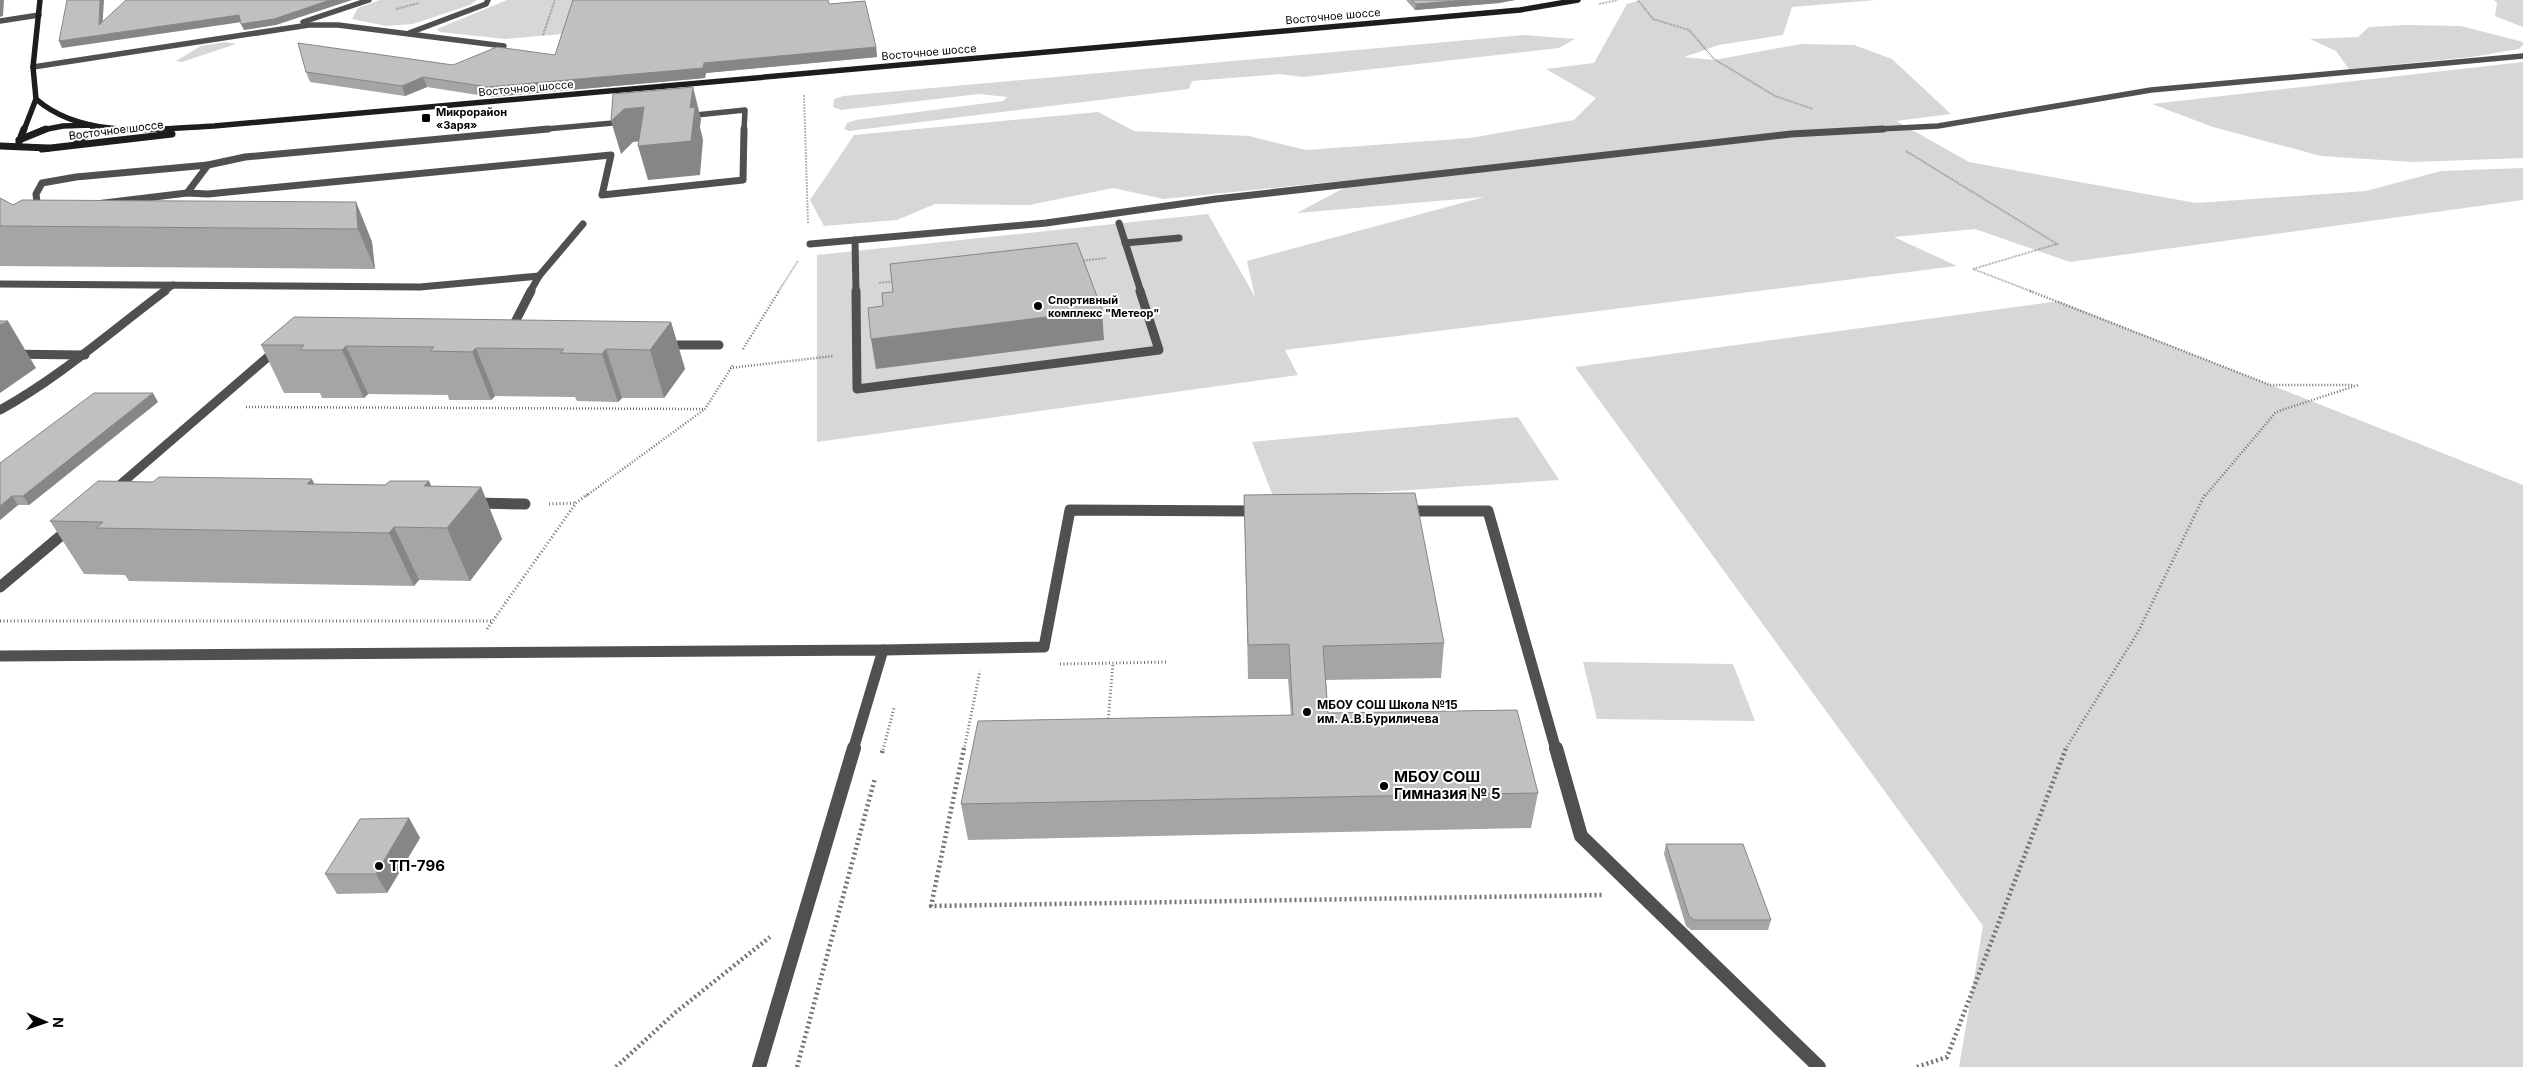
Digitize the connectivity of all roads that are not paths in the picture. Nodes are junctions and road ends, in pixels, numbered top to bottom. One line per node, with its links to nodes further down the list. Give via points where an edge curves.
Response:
1 (40, 0): 5 (main road)
2 (369, 0): 7 (street)
3 (488, 0): 8 (street, via 486,4)
4 (1578, 0): 14 (main road, Восточное шоссе, via 1520,10)
5 (39, 14): 6 (street); 11 (main road)
6 (0, 20)
7 (285, 28): 8 (street, via 338,25); 11 (street)
8 (408, 34): 9 (street)
9 (504, 46)
10 (2523, 56): 27 (street, via 2151,90 1938,126 1791,134 1579,156 1216,199 1046,223)
11 (33, 67): 12 (main road)
12 (36, 98): 16 (main road, Восточное шоссе, via 50,112); 17 (main road)
13 (677, 117): 21 (street, via 746,110 744,180 602,195 611,155 208,194)
14 (282, 121): 16 (main road, Восточное шоссе, via 152,128); 19 (main road, Восточное шоссе)
15 (628, 122): 20 (street, via 245,157)
16 (91, 125): 17 (main road, via 46,129); 19 (main road, via 96,131 90,136)
17 (19, 143): 18 (main road); 19 (main road, via 25,148)
18 (0, 146)
19 (42, 148)
20 (208, 166): 21 (street); 22 (street, via 42,183 36,194)
21 (187, 193): 22 (street)
22 (38, 210): 23 (street)
23 (30, 215)
24 (583, 224): 30 (street)
25 (1119, 224): 28 (street)
26 (1179, 238): 28 (street)
27 (855, 240): 28 (street, via 858,389 1159,350); 29 (street)
28 (1125, 242)
29 (810, 244)
30 (539, 276): 32 (street, via 420,287); 33 (street)
31 (0, 284): 32 (street)
32 (174, 285): 38 (street, via 120,324)
33 (509, 336)
34 (285, 343): 40 (street)
35 (651, 345): 36 (street)
36 (719, 345)
37 (0, 354): 38 (street)
38 (85, 355): 39 (street)
39 (0, 410)
40 (109, 494)
41 (466, 503): 42 (street)
42 (525, 504)
43 (1269, 510): 47 (street, via 1070,510 1044,647)
44 (1398, 511): 50 (street, via 1488,511 1581,836)
45 (80, 519): 46 (street)
46 (0, 587)
47 (883, 650): 48 (street); 49 (street)
48 (0, 656)
49 (759, 1067)
50 (1819, 1067)

